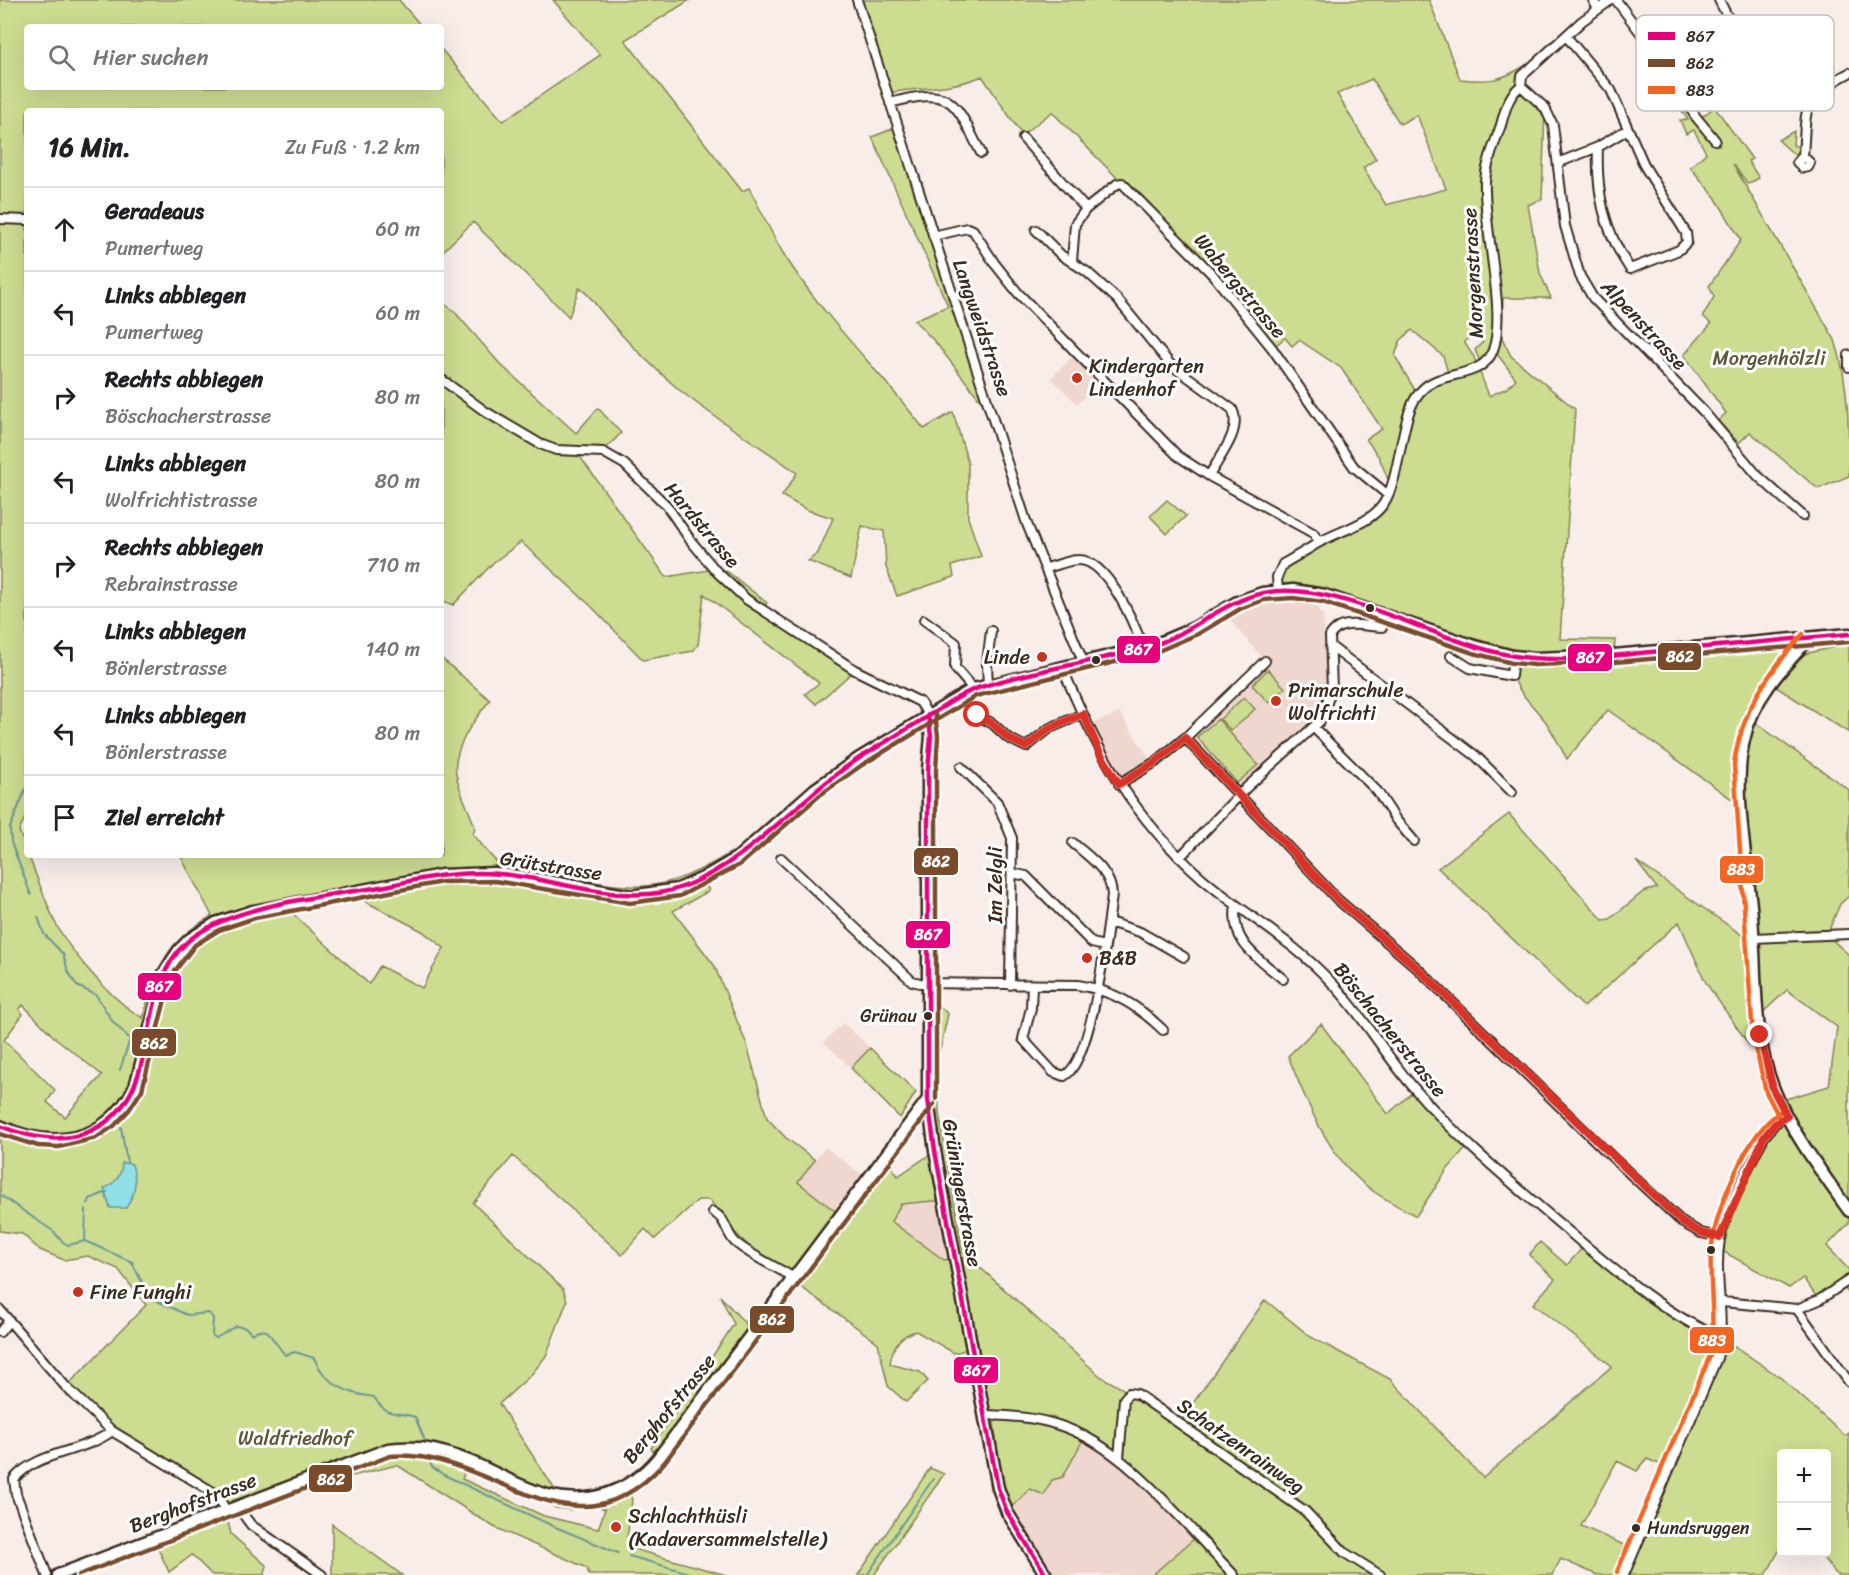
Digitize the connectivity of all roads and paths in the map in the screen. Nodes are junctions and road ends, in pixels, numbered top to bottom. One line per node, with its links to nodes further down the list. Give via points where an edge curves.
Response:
1 (857, 0): 13 (street, Langweidstrasse)
2 (1593, 0): 6 (street)
3 (1611, 0): 6 (street, Morgenstrasse)
4 (1616, 0): 8 (street)
5 (1719, 0): 7 (street)
6 (1598, 9): 9 (street, Morgenstrasse)
7 (1728, 15)
8 (1636, 27)
9 (1566, 36): 12 (street, Morgenstrasse, via 1522,76); 16 (street, via 1611,90)
10 (1849, 73): 11 (street)
11 (1834, 82)
12 (1521, 86): 22 (street, Alpenstrasse, via 1550,115); 33 (street, Morgenstrasse, via 1512,92 1485,180 1496,316 1494,349 1482,366 1434,381 1417,395)
13 (890, 104): 20 (street, via 921,95 946,98 959,110); 27 (street, Langweidstrasse)
14 (1692, 111): 18 (street)
15 (1807, 111): 21 (street)
16 (1628, 129): 19 (street); 19 (street, via 1645,167 1686,233 1687,242 1679,250 1630,269 1618,252 1601,210)
17 (1023, 138): 23 (street)
18 (1714, 140)
19 (1598, 147): 22 (street)
20 (981, 153)
21 (1803, 156)
22 (1560, 162): 34 (street, Alpenstrasse, via 1570,248 1593,298 1704,412 1758,476)
23 (1086, 208): 28 (street, Wabergstrasse, via 1075,224); 33 (street, Wabergstrasse, via 1122,183 1213,275 1272,348 1354,468)
24 (0, 219): 25 (street)
25 (24, 220)
26 (1036, 230): 28 (street)
27 (933, 237): 32 (street, via 967,228 974,230 1018,293 1179,456); 36 (street, Langweidstrasse, via 1027,524)
28 (1072, 261): 32 (street, via 1117,300 1184,377 1212,392 1232,409 1237,417 1234,432)
29 (1849, 355): 30 (street)
30 (1849, 367)
31 (444, 381): 53 (street, Hardstrasse, via 540,444 556,450 603,452 624,464 667,506 702,553 746,598 855,670 920,702)
32 (1209, 476): 35 (street, via 1313,533)
33 (1388, 495): 35 (street, Morgenstrasse, via 1380,508 1361,522)
34 (1803, 516)
35 (1319, 542): 37 (street, Morgenstrasse, via 1279,569)
36 (1046, 568): 44 (street, via 1078,560 1097,568 1126,605); 48 (street, Langweidstrasse)
37 (1278, 591): 38 (main road, via 1325,595); 44 (main road, via 1237,602 1194,628)
38 (1392, 617): 43 (street, via 1382,627 1339,626 1330,636); 46 (main road)
39 (924, 620): 51 (street, via 956,643 955,668)
40 (991, 631): 50 (street)
41 (1849, 634): 42 (main road)
42 (1809, 639): 46 (main road, via 1571,658); 69 (main road, via 1774,678 1752,716 1744,740 1740,782)
43 (1330, 646): 55 (street, via 1331,696 1324,716); 59 (street, via 1476,756)
44 (1143, 648): 48 (main road)
45 (1451, 656): 46 (street, via 1470,668 1511,676)
46 (1514, 656)
47 (1265, 661): 56 (street)
48 (1084, 664): 49 (main road)
49 (1064, 669): 50 (main road); 52 (street, Böschacherstrasse)
50 (988, 685): 51 (main road)
51 (973, 689): 53 (main road)
52 (1083, 714): 54 (street, via 1050,728 1026,747); 58 (street, Böschacherstrasse)
53 (928, 715): 73 (main road, Grüningerstrasse); 80 (main road, Grütstrasse, via 815,789 737,858 678,888 631,896 495,873 441,875 253,911 216,923 190,939 164,973 135,1087 129,1100 110,1120 83,1136 57,1140 39,1140)
54 (977, 715)
55 (1314, 728): 60 (street); 61 (street, via 1377,791)
56 (1185, 738): 58 (street); 60 (street)
57 (961, 767): 65 (street, Im Zelgli, via 1002,811 1012,838)
58 (1119, 784): 63 (street, Böschacherstrasse)
59 (1512, 792)
60 (1240, 795): 63 (street); 83 (street, via 1337,899 1416,967 1683,1223)
61 (1414, 841)
62 (1073, 843): 67 (street, via 1100,867 1111,885)
63 (1180, 857): 66 (street, Böschacherstrasse)
64 (781, 858): 73 (street, via 907,977)
65 (1012, 873): 70 (street, via 1026,876 1092,943); 74 (street, Im Zelgli)
66 (1236, 905): 72 (street, via 1236,932 1246,947); 91 (street, Böschacherstrasse, via 1270,926 1344,995 1415,1090 1468,1146 1631,1281 1699,1329)
67 (1109, 922): 70 (street); 71 (street, via 1140,932)
68 (1849, 934): 69 (street)
69 (1754, 938): 79 (main road, via 1762,1050 1773,1089)
70 (1104, 946): 76 (street)
71 (1184, 957)
72 (1283, 979)
73 (928, 983): 74 (street); 78 (main road, Grüningerstrasse)
74 (1010, 985): 75 (street)
75 (1032, 985): 76 (street); 76 (street, via 1023,1039 1060,1076 1070,1074 1082,1051)
76 (1098, 988): 77 (street, via 1127,1000)
77 (1163, 1030)
78 (928, 1099): 84 (main road, Berghofstrasse); 93 (main road, Grüningerstrasse)
79 (1787, 1116): 81 (main road); 83 (street, via 1764,1137)
80 (0, 1126)
81 (1849, 1211)
82 (713, 1212): 84 (street, via 725,1222 737,1244)
83 (1720, 1237): 86 (street)
84 (794, 1278): 96 (main road, Berghofstrasse, via 658,1458 618,1490 589,1498 561,1499 525,1489 443,1452 400,1448 368,1455)
85 (1849, 1280): 87 (street)
86 (1722, 1302): 87 (street); 91 (street)
87 (1797, 1309): 92 (street)
88 (0, 1310): 89 (street)
89 (8, 1322): 90 (street); 94 (street, via 66,1388)
90 (0, 1332)
91 (1721, 1337): 103 (street, via 1717,1358)
92 (1849, 1382)
93 (986, 1415): 95 (street, via 1060,1425); 100 (main road, Grüningerstrasse, via 998,1488 1016,1528)
94 (112, 1431): 96 (street, via 216,1494); 97 (street, via 101,1439 25,1467 14,1479)
95 (1119, 1458): 101 (street); 102 (street, Schatzenrainweg, via 1124,1399 1129,1393 1137,1394 1305,1511 1345,1552)
96 (231, 1508): 98 (main road, Berghofstrasse); 99 (street)
97 (47, 1575)
98 (58, 1575)
99 (322, 1575)
100 (1046, 1575)
101 (1234, 1575)
102 (1380, 1575)
103 (1624, 1575)

